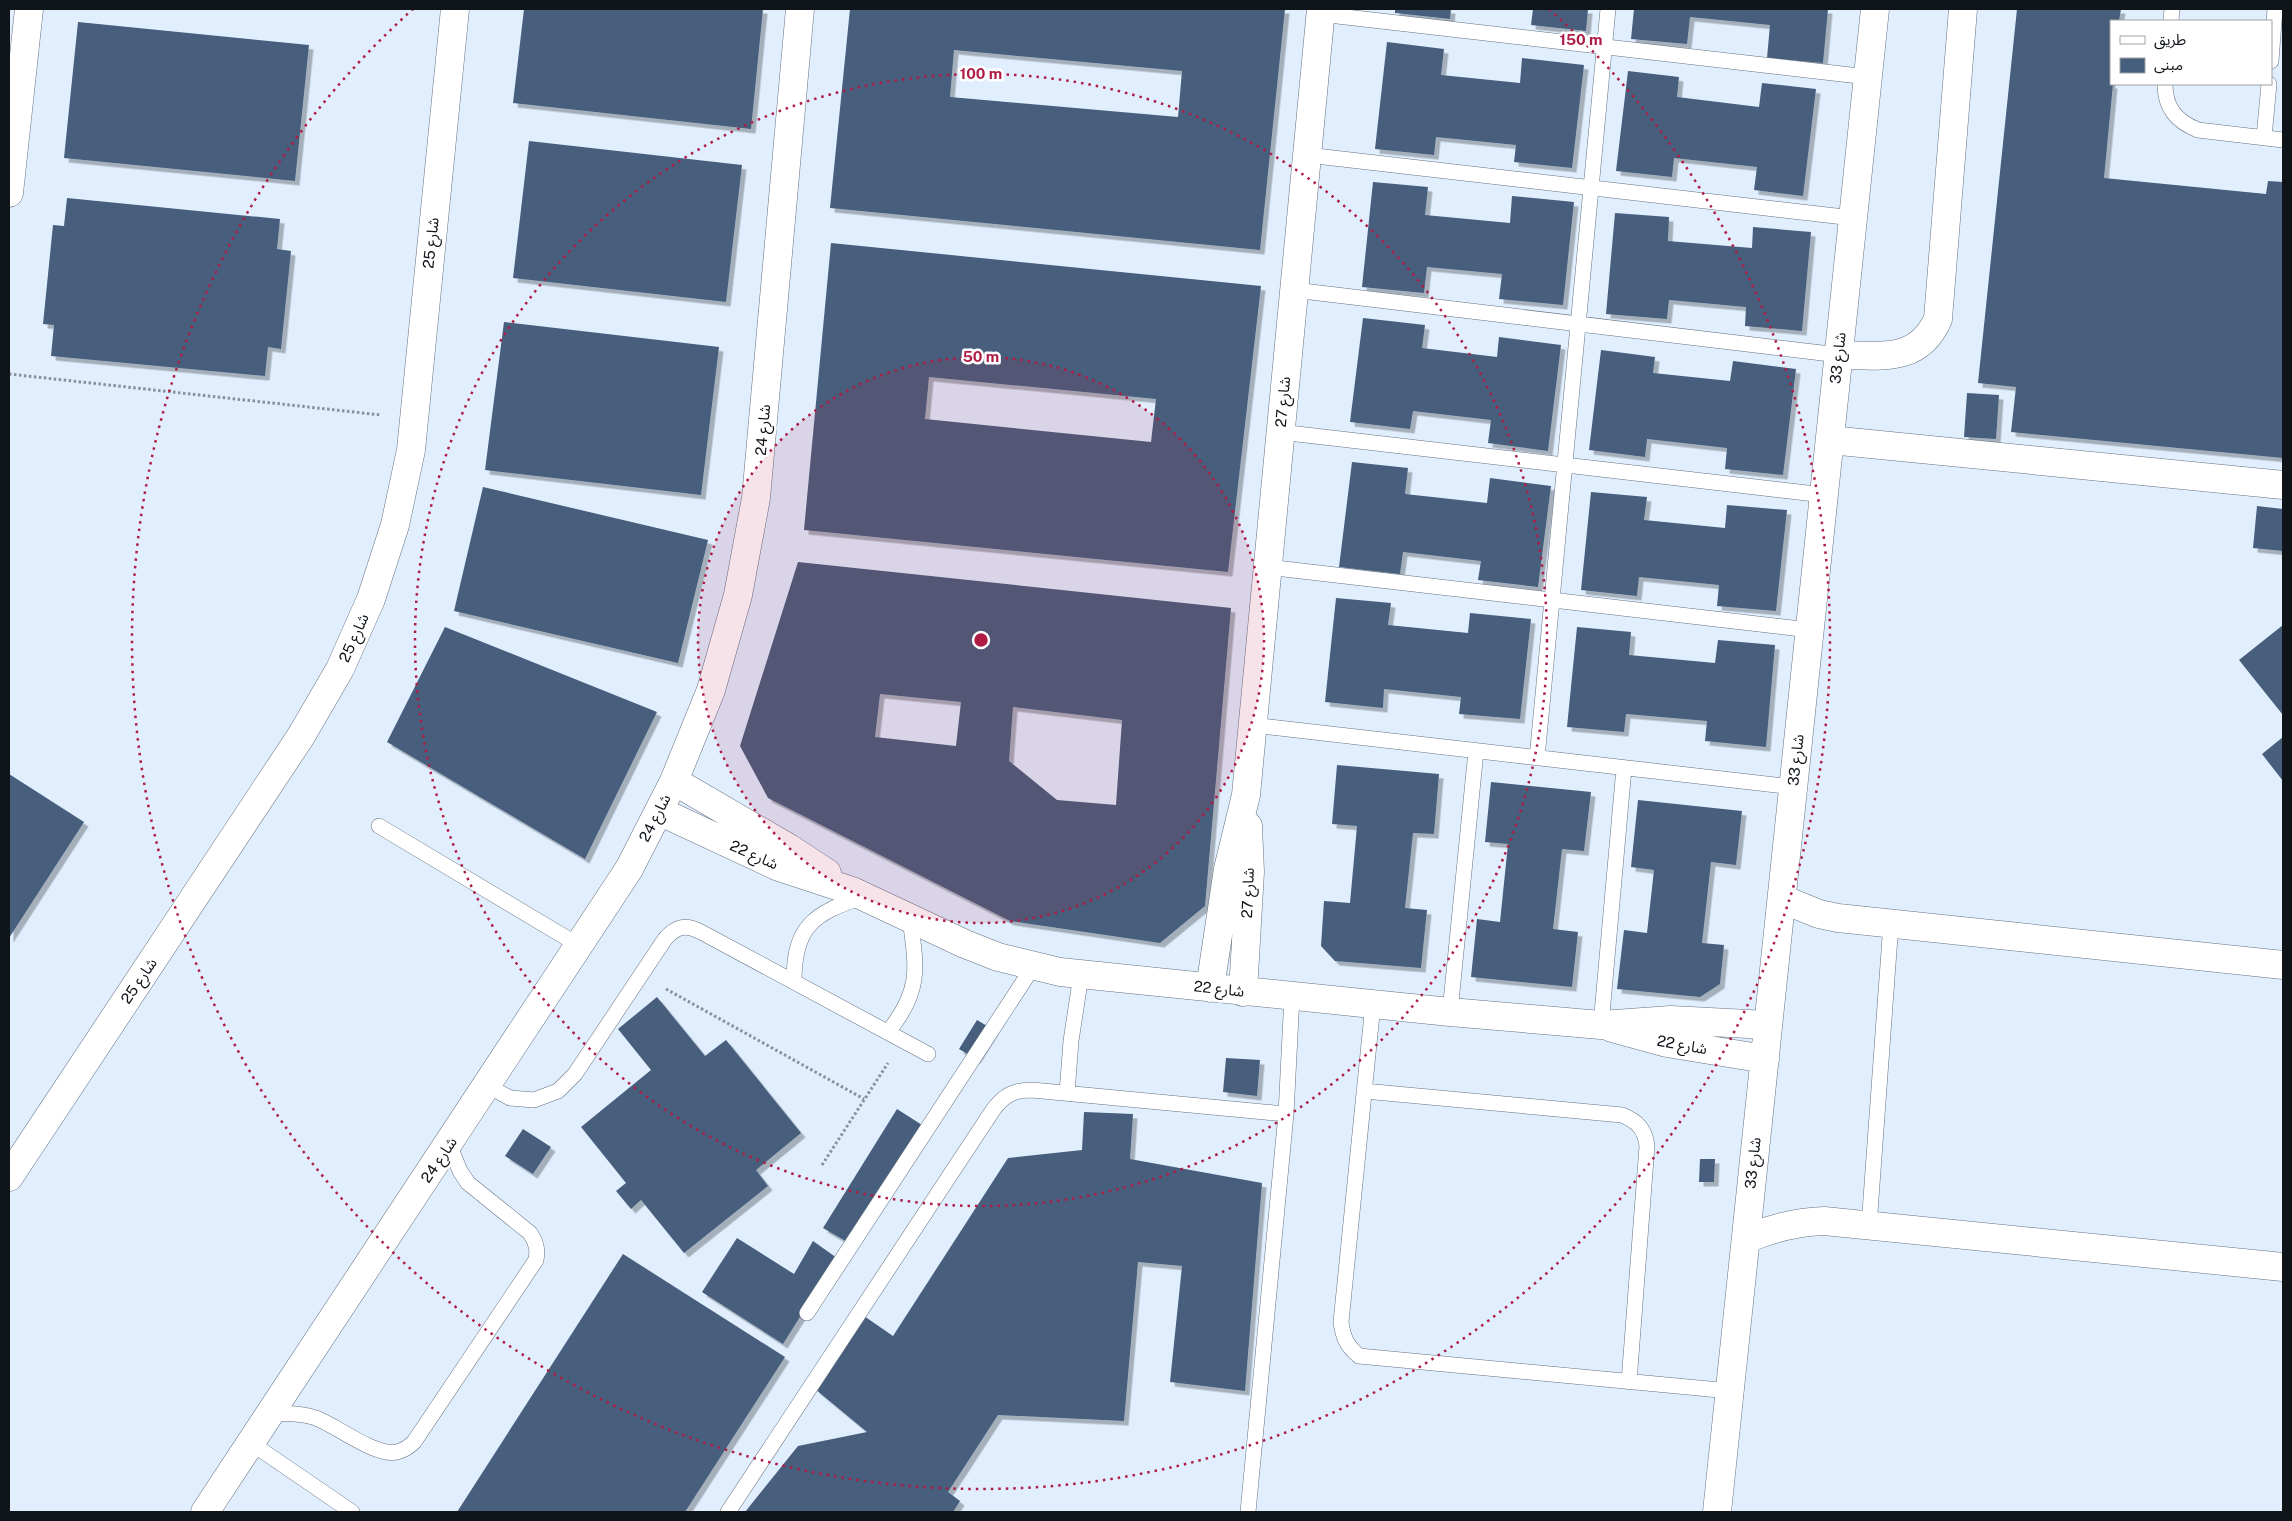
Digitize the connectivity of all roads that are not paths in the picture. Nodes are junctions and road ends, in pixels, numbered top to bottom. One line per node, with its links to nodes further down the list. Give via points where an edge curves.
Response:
1 (29, 9): 18 (street)
2 (455, 9): 64 (street, شارع 25, via 411,450 395,526 371,599 340,669 301,736)
3 (800, 9): 35 (street, شارع 24, via 756,498 738,595 711,690)
4 (1608, 9): 9 (lane)
5 (1875, 9): 11 (street, شارع 33)
6 (1962, 9): 22 (street, via 1938,319 1932,332 1911,351 1897,355)
7 (2275, 9): 10 (lane)
8 (1320, 12): 9 (lane); 16 (street, شارع 27)
9 (1605, 47): 11 (lane); 17 (lane)
10 (2272, 48)
11 (1868, 77): 19 (street, شارع 33)
12 (2165, 85): 14 (lane, via 2168,106 2185,125 2198,130)
13 (2269, 85): 14 (lane)
14 (2264, 137): 15 (lane)
15 (2283, 140)
16 (1307, 155): 17 (lane); 20 (street, شارع 27)
17 (1592, 187): 19 (lane); 21 (lane)
18 (9, 193)
19 (1853, 218): 22 (street, شارع 33)
20 (1294, 290): 21 (lane); 23 (street, شارع 27)
21 (1579, 323): 22 (lane); 25 (lane)
22 (1839, 355): 24 (street, شارع 33)
23 (1280, 432): 25 (lane); 28 (street, شارع 27)
24 (1830, 440): 26 (street); 27 (street, شارع 33)
25 (1565, 465): 27 (lane); 29 (lane)
26 (2283, 485)
27 (1824, 496): 30 (street, شارع 33)
28 (1267, 567): 29 (lane); 31 (street, شارع 27)
29 (1552, 600): 30 (lane); 33 (lane)
30 (1810, 630): 36 (street, شارع 33)
31 (1252, 725): 32 (lane); 37 (street, شارع 27)
32 (1476, 751): 33 (lane); 53 (lane)
33 (1537, 758): 34 (lane)
34 (1624, 768): 36 (lane); 54 (lane)
35 (674, 781): 38 (street, شارع 24); 40 (street, شارع 22, via 789,848)
36 (1793, 787): 41 (street, شارع 33)
37 (1246, 795): 49 (street, شارع 27, via 1228,869); 50 (street, شارع 27, via 1250,872)
38 (659, 811): 40 (street, شارع 22, via 779,867); 44 (street, شارع 24, via 629,869)
39 (379, 826): 44 (lane)
40 (858, 894): 42 (street, شارع 22); 48 (lane, via 817,917 802,935 794,958)
41 (1782, 899): 43 (street, via 1819,914); 55 (street, شارع 33)
42 (910, 919): 46 (street, شارع 22, via 965,944); 56 (lane, via 915,978 902,1014)
43 (1891, 923): 45 (street); 65 (lane)
44 (580, 946): 59 (street, شارع 24)
45 (2283, 965)
46 (1033, 967): 47 (street, شارع 22); 68 (lane)
47 (1081, 976): 49 (street, شارع 22); 61 (lane)
48 (794, 981): 56 (lane); 59 (lane, via 692,927 682,927 672,931 575,1074 558,1092 534,1100 510,1098)
49 (1210, 988): 50 (street, شارع 22)
50 (1243, 992): 51 (street, شارع 22)
51 (1292, 996): 52 (street, شارع 22); 62 (lane)
52 (1373, 1004): 53 (street, شارع 22); 60 (lane)
53 (1450, 1012): 54 (street, شارع 22)
54 (1601, 1025): 55 (street, شارع 22, via 1671,1020); 58 (street, شارع 22, via 1644,1039)
55 (1768, 1025): 58 (street, شارع 33)
56 (888, 1032): 57 (lane)
57 (928, 1054)
58 (1764, 1059): 66 (street, شارع 33)
59 (488, 1086): 63 (street, شارع 24)
60 (1364, 1091): 69 (lane, via 1622,1115 1632,1118 1640,1126 1646,1135 1647,1146); 69 (lane, via 1341,1322 1342,1336 1349,1347 1359,1356)
61 (1067, 1093): 62 (lane); 75 (lane, via 1021,1090 1000,1100)
62 (1286, 1114): 76 (lane)
63 (450, 1144): 71 (street, شارع 24); 71 (lane, via 468,1183 530,1233 538,1251 536,1260 414,1442 406,1449 386,1452 330,1424 301,1414)
64 (9, 1177)
65 (1869, 1226): 66 (street, via 1799,1222); 67 (street)
66 (1746, 1239): 70 (street, شارع 33)
67 (2283, 1267)
68 (807, 1313)
69 (1629, 1382): 70 (lane)
70 (1730, 1391): 77 (street, شارع 33)
71 (270, 1414): 72 (street, شارع 24)
72 (251, 1443): 73 (street, شارع 24); 74 (lane)
73 (205, 1512)
74 (352, 1512)
75 (728, 1512)
76 (1248, 1512)
77 (1717, 1512)

